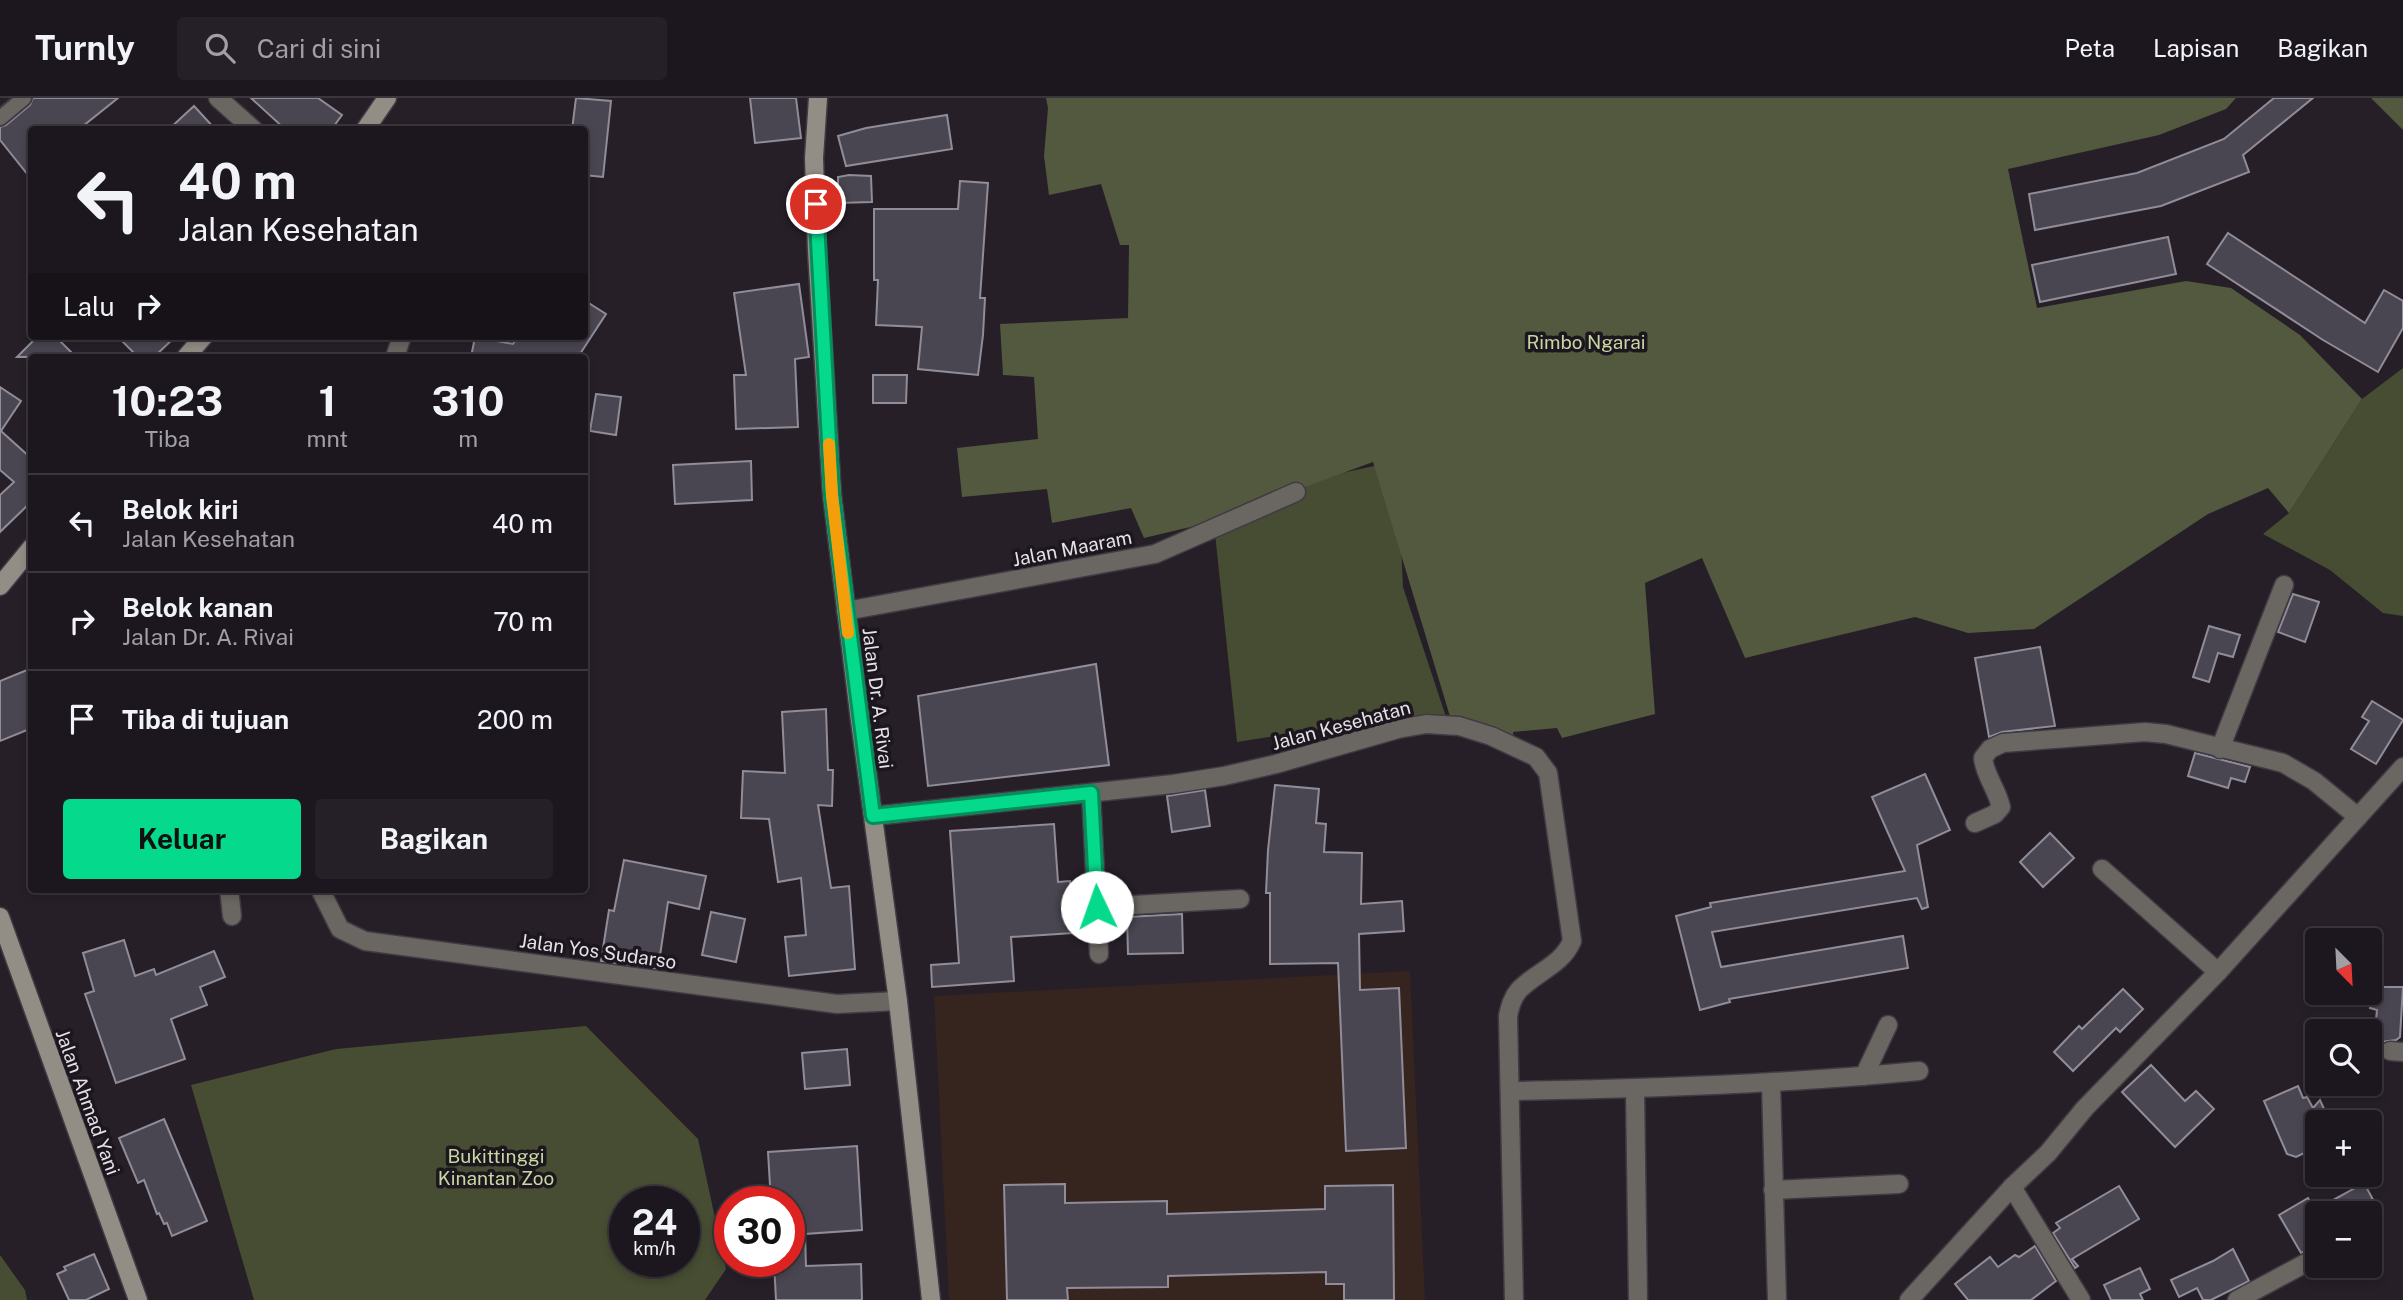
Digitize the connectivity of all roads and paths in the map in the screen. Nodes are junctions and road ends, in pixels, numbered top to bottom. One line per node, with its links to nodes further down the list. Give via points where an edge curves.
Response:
1 (23, 98): 5 (street)
2 (218, 98): 6 (street)
3 (387, 98): 7 (main road)
4 (818, 98): 14 (main road, Jalan Dr. A. Rivai, via 814,158 817,251 832,495)
5 (0, 118)
6 (250, 126)
7 (368, 126)
8 (201, 340): 9 (main road)
9 (189, 354)
10 (1296, 492): 14 (street, Jalan Maaram, via 1155,554)
11 (28, 552): 13 (main road)
12 (2284, 585): 15 (street)
13 (0, 586)
14 (846, 611): 18 (main road, Jalan Dr. A. Rivai)
15 (2220, 749): 19 (street, via 2283,763 2314,781); 20 (street, via 2145,732 2003,743 1983,758 2001,807)
16 (2403, 767): 19 (street)
17 (1091, 793): 18 (street, Jalan Kesehatan); 25 (street); 36 (street, Jalan Kesehatan, via 1224,776 1426,724 1459,726 1536,757 1548,773 1572,941 1568,951 1519,990 1511,1002)
18 (873, 816): 30 (main road, Jalan Dr. A. Rivai)
19 (2358, 817): 29 (street)
20 (1975, 823)
21 (2102, 869): 29 (street)
22 (229, 893): 26 (street)
23 (322, 893): 30 (street, Jalan Yos Sudarso, via 340,929 365,941 838,1004)
24 (1240, 899): 25 (street)
25 (1097, 907): 28 (street)
26 (232, 916)
27 (0, 918): 41 (main road, Jalan Ahmad Yani)
28 (1099, 954)
29 (2218, 972): 38 (street)
30 (898, 1001): 42 (main road, Jalan Dr. A. Rivai)
31 (1888, 1025): 33 (street)
32 (1919, 1071): 33 (street)
33 (1864, 1076): 34 (street)
34 (1771, 1084): 35 (street); 39 (street)
35 (1635, 1090): 36 (street); 44 (street)
36 (1511, 1091): 43 (street, Jalan Kesehatan)
37 (1899, 1184): 39 (street)
38 (2012, 1187): 46 (street); 47 (street)
39 (1773, 1190): 45 (street)
40 (2305, 1263): 48 (street)
41 (138, 1300)
42 (931, 1300)
43 (1514, 1300)
44 (1638, 1300)
45 (1777, 1300)
46 (1909, 1300)
47 (2081, 1300)
48 (2237, 1300)

